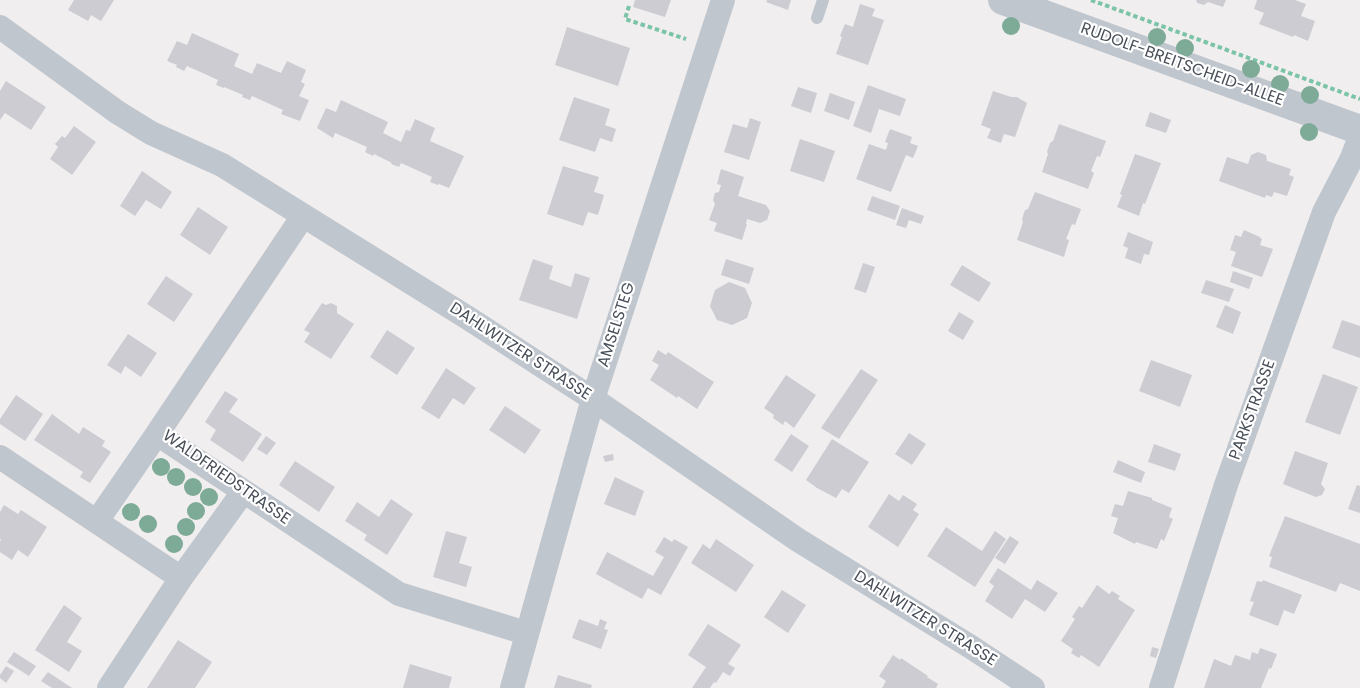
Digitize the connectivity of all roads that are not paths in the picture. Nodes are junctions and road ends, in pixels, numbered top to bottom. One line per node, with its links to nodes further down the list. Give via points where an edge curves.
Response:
1 (723, 0): 9 (street, AMSELSTEG)
2 (823, 0): 4 (lane)
3 (1003, 0): 6 (street, RUDOLF-BREITSCHEID-ALLEE)
4 (817, 18)
5 (0, 27): 8 (street, DAHLWITZER STRASSE, via 125,117 222,165)
6 (1360, 130)
7 (1360, 137): 19 (street, PARKSTRASSE, via 1320,223 1226,485)
8 (303, 216): 9 (street, DAHLWITZER STRASSE); 10 (street, WALDFRIEDSTRASSE)
9 (593, 399): 15 (street, AMSELSTEG); 18 (street, DAHLWITZER STRASSE, via 798,540)
10 (157, 434): 12 (street, WALDFRIEDSTRASSE); 13 (street)
11 (0, 457): 13 (street)
12 (243, 492): 14 (street); 15 (street, WALDFRIEDSTRASSE, via 399,594)
13 (97, 521): 14 (street)
14 (181, 578): 16 (street)
15 (526, 633): 17 (street, AMSELSTEG)
16 (109, 688)
17 (512, 688)
18 (1033, 688)
19 (1161, 688)

